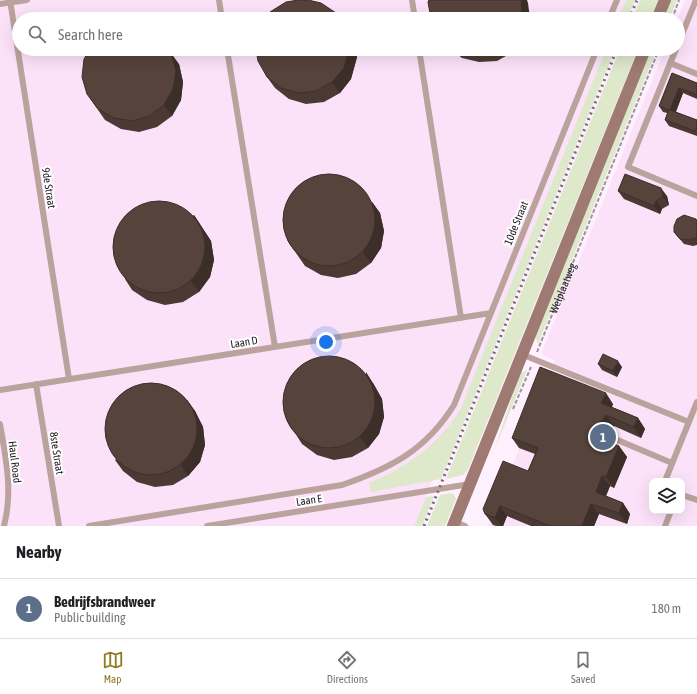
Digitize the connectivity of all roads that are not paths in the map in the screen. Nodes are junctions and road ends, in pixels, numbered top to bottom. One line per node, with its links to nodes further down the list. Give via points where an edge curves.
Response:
1 (27, 0): 7 (lane)
2 (219, 0): 9 (lane)
3 (412, 0): 10 (lane)
4 (617, 0): 11 (lane)
5 (664, 0): 12 (street)
6 (696, 0): 14 (lane)
7 (10, 1): 8 (lane); 13 (lane, 9de Straat)
8 (0, 4)
9 (221, 12)
10 (414, 12)
11 (612, 12)
12 (660, 12)
13 (12, 14)
14 (685, 27)
15 (19, 56): 28 (lane, 9de Straat)
16 (228, 56): 26 (lane)
17 (420, 56): 25 (lane)
18 (594, 56): 24 (lane, 10de Straat)
19 (642, 56): 27 (street, Welplaatweg)
20 (673, 56): 21 (lane)
21 (670, 63): 22 (lane); 23 (lane, via 628,167)
22 (697, 74)
23 (697, 196)
24 (491, 313): 25 (lane, Laan D); 44 (lane, 10de Straat, via 454,405 443,422 410,454 373,474 342,485)
25 (461, 318): 26 (lane, Laan D)
26 (275, 347): 28 (lane, Laan D)
27 (521, 354): 32 (lane); 37 (street, Welplaatweg)
28 (69, 379): 29 (lane, Laan D)
29 (36, 384): 30 (lane, Laan D); 43 (lane, 8ste Straat)
30 (0, 390)
31 (697, 402): 32 (lane)
32 (689, 422): 35 (lane)
33 (0, 424): 42 (lane, Haul Road, via 9,477)
34 (608, 436): 35 (lane)
35 (672, 463): 36 (lane)
36 (666, 478)
37 (470, 484): 41 (street, Welplaatweg); 45 (lane, Laan E)
38 (685, 495): 39 (lane)
39 (697, 500)
40 (670, 514): 46 (lane)
41 (458, 525)
42 (4, 526)
43 (59, 526)
44 (89, 526)
45 (207, 526)
46 (665, 526)

